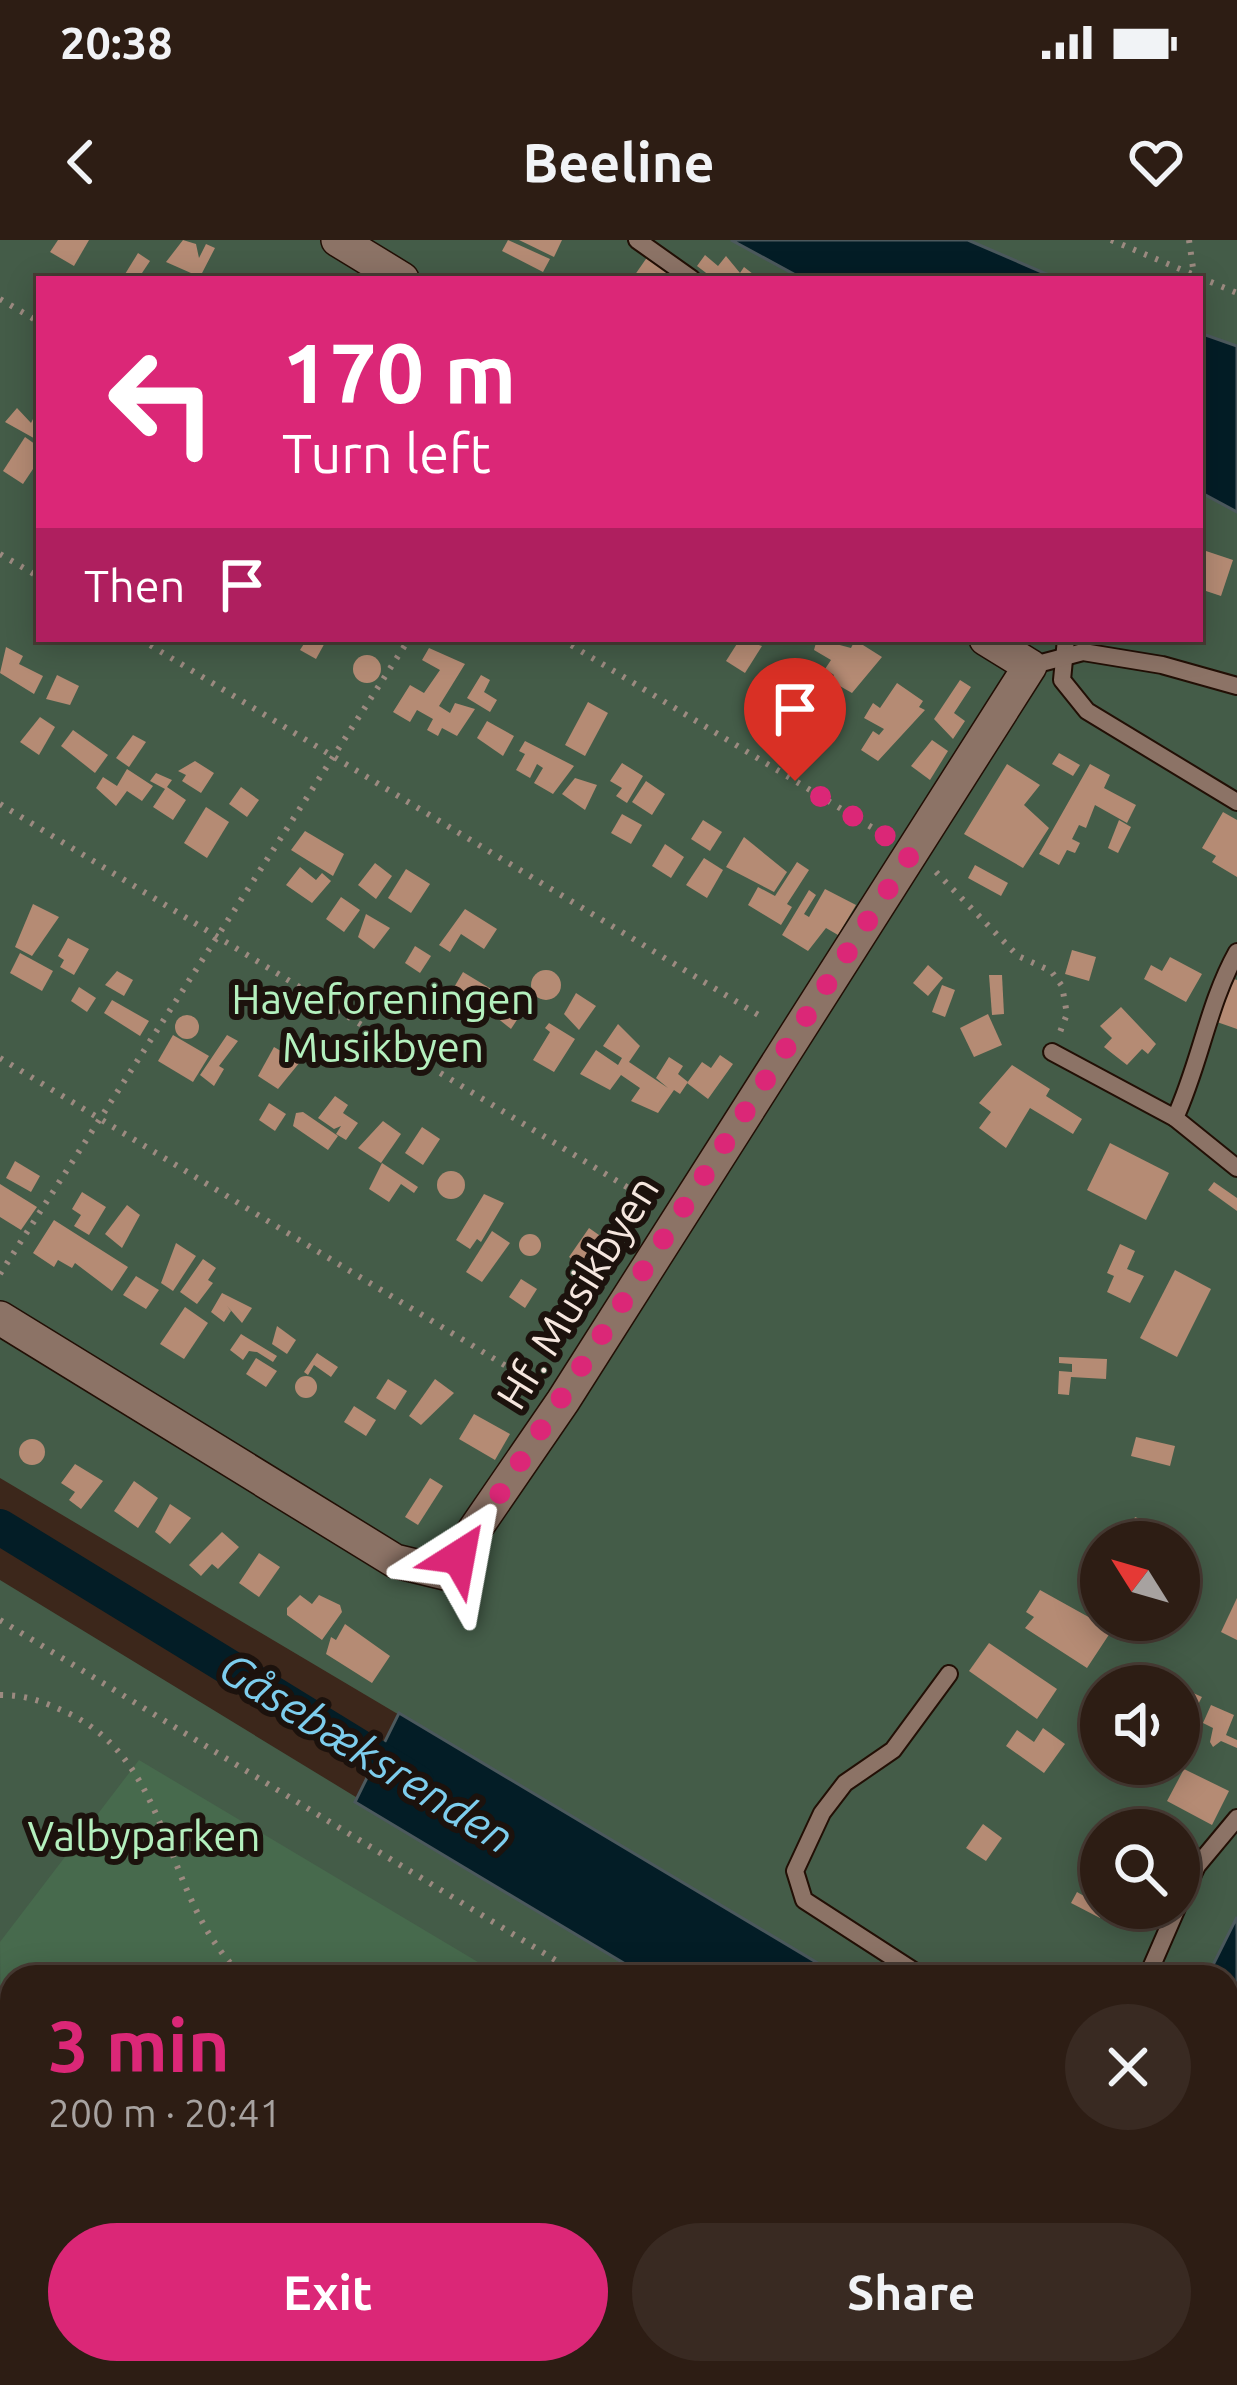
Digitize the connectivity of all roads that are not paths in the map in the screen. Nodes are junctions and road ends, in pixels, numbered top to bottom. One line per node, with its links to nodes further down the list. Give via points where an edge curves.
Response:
1 (338, 240): 3 (street)
2 (637, 240): 4 (lane)
3 (397, 276)
4 (688, 276)
5 (994, 642): 7 (street)
6 (1064, 642): 7 (lane)
7 (1046, 663): 8 (lane, via 1083,652); 9 (lane, via 1087,711); 14 (street, Hf. Musikbyen, via 912,852 445,1573 395,1561)
8 (1237, 686)
9 (1237, 802)
10 (1237, 952): 12 (lane)
11 (1052, 1052): 12 (lane)
12 (1175, 1118): 13 (lane)
13 (1237, 1168)
14 (0, 1318)
15 (949, 1674): 19 (lane, via 893,1750 845,1783 795,1871 804,1900)
16 (1237, 1818): 17 (lane)
17 (1200, 1862)
18 (1168, 1929): 20 (lane)
19 (904, 1965)
20 (1152, 1965)

